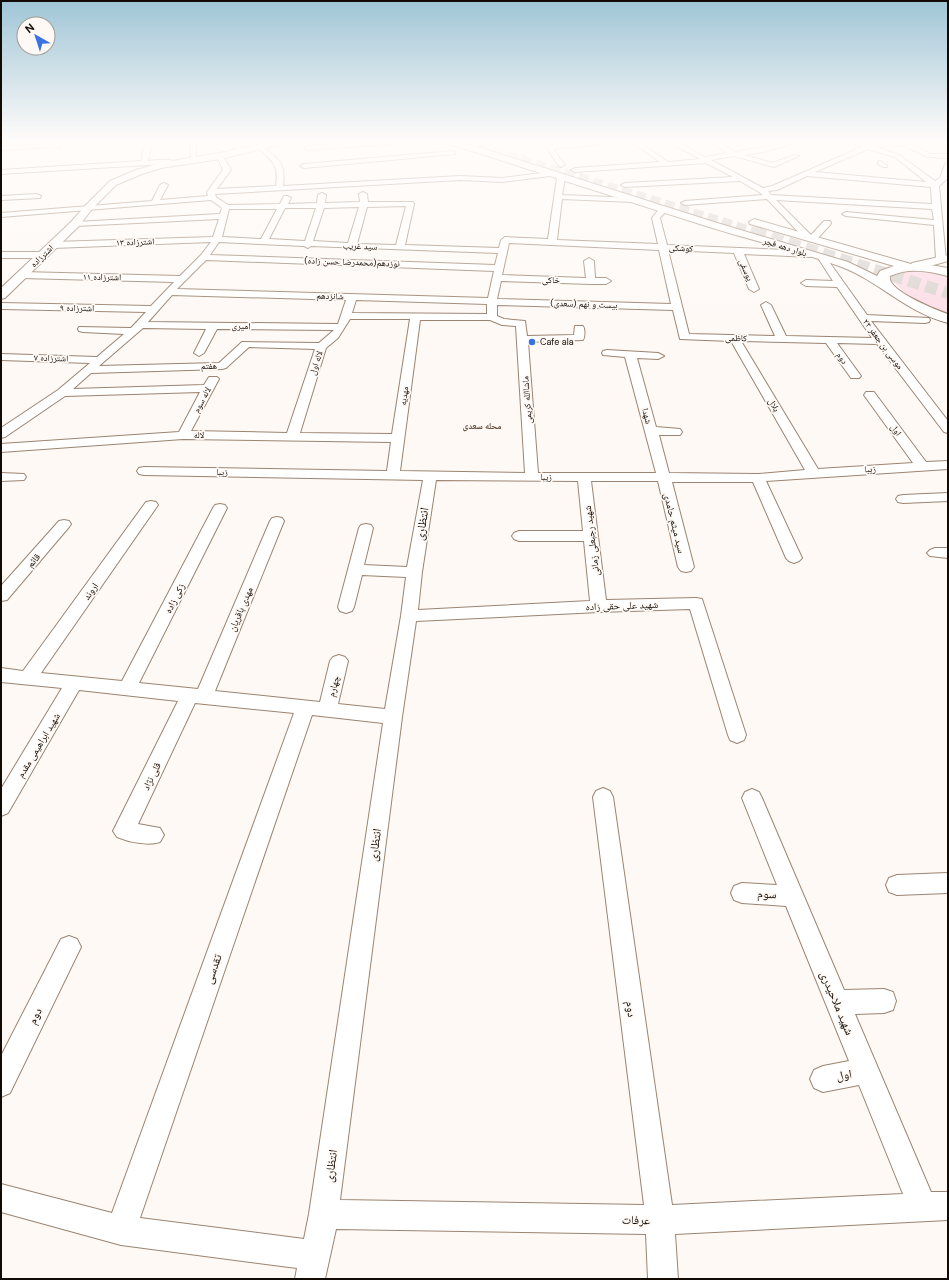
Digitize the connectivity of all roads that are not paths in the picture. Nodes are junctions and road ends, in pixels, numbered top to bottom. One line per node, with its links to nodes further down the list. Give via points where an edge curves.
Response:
1 (95, 202): 18 (street, اشترزاده)
2 (155, 202): 18 (street)
3 (221, 202): 16 (street)
4 (285, 202): 15 (street)
5 (321, 202): 14 (street)
6 (557, 202): 31 (street)
7 (638, 202): 19 (main road, بلوار دهه فجر)
8 (682, 202): 9 (street); 20 (main road)
9 (687, 202)
10 (773, 202): 28 (street)
11 (848, 202): 17 (street)
12 (936, 202): 17 (street)
13 (364, 204): 14 (street); 34 (street); 36 (street, via 410,204)
14 (321, 205): 15 (street); 32 (street)
15 (283, 206): 16 (street); 30 (street)
16 (226, 207): 23 (street)
17 (936, 207): 26 (street)
18 (89, 208): 22 (street); 27 (street, اشترزاده)
19 (663, 210): 35 (street, کاظمی, via 656,218); 40 (main road, بلوار دهه فجر)
20 (716, 211)
21 (846, 214): 26 (street)
22 (1, 216)
23 (224, 216): 27 (street); 29 (street)
24 (747, 220): 28 (main road, بلوار دهه فجر)
25 (827, 223): 28 (street)
26 (939, 223): 45 (street)
27 (75, 224): 33 (street, اشترزاده)
28 (810, 238): 39 (main road, بلوار دهه فجر)
29 (217, 239): 30 (street, سید غریب); 33 (street, اشترزاده ۱۳); 43 (street)
30 (263, 242): 32 (street, سید غریب)
31 (552, 242): 35 (street, کوشکی); 37 (street, کوشکی, via 505,240)
32 (308, 244): 34 (street, سید غریب)
33 (53, 245): 42 (street, اشترزاده)
34 (352, 246): 36 (street, سید غریب)
35 (663, 247): 38 (street, کوشکی); 67 (street, کاظمی)
36 (400, 248): 37 (street, سید غریب)
37 (503, 251): 49 (street)
38 (738, 251): 40 (street, کوشکی); 59 (street, یوسفی)
39 (856, 252): 47 (main road, via 873,262 863,266); 48 (main road, بلوار دهه فجر)
40 (810, 254): 44 (main road, بلوار دهه فجر)
41 (1, 255): 42 (street)
42 (43, 255): 51 (street, اشترزاده)
43 (204, 257): 49 (street, نوزدهم(محمدرضا حسن زاده)); 53 (street)
44 (822, 258): 47 (main road, بلوار دهه فجر); 57 (street, موسی بن جعفر ۲۲)
45 (946, 259): 48 (main road)
46 (589, 261): 54 (street)
47 (844, 264): 58 (main road, بلوار دهه فجر)
48 (914, 267): 50 (main road, بلوار دهه فجر); 58 (main road, via 899,268 884,274 882,280)
49 (499, 268): 52 (street)
50 (948, 272)
51 (22, 275): 53 (street, اشترزاده ۱۱); 61 (street, اشترزاده)
52 (496, 278): 54 (street, خاکی); 63 (street)
53 (182, 279): 60 (street)
54 (591, 281): 55 (street, خاکی)
55 (606, 281)
56 (806, 283): 57 (street)
57 (840, 284): 72 (street, موسی بن جعفر ۲۲)
58 (885, 285): 66 (main road, بلوار دهه فجر)
59 (754, 289)
60 (169, 292): 62 (street, شانزدهم, via 341,292); 68 (street)
61 (1, 295)
62 (352, 297): 63 (street, شانزدهم); 69 (street, لاله اول)
63 (492, 301): 67 (street, بیست و نهم (سعدی)); 71 (street)
64 (766, 305): 83 (street)
65 (1, 306): 68 (street, اشترزاده ۹)
66 (917, 306): 73 (main road); 79 (main road)
67 (677, 307): 82 (street, کاظمی, via 684,337)
68 (153, 309): 77 (street)
69 (345, 316): 70 (street); 76 (street, لاله اول)
70 (415, 317): 71 (street); 105 (street, مهدیه)
71 (492, 317): 81 (street, ماشاالله کریمی, via 502,322 521,323)
72 (864, 318): 74 (street); 85 (street, موسی بن جعفر ۲۲)
73 (948, 319)
74 (925, 320)
75 (213, 326): 76 (street, امیری); 77 (street, امیری); 87 (street)
76 (341, 327): 86 (street, لاله اول, via 334,338)
77 (137, 328): 80 (street); 92 (street)
78 (579, 328): 81 (street, via 579,338)
79 (948, 328)
80 (83, 329)
81 (522, 338): 113 (street, ماشاالله کریمی)
82 (734, 338): 83 (street, کاظمی); 110 (street, بلال)
83 (782, 339): 84 (street, کاظمی)
84 (829, 340): 85 (street, کاظمی); 95 (street, دوم)
85 (880, 341): 99 (street, موسی بن جعفر ۲۲)
86 (321, 346): 93 (street, هفتم, via 246,344); 104 (street, لاله اول)
87 (198, 353)
88 (607, 353): 89 (street)
89 (630, 354): 90 (street); 100 (street, شهدا)
90 (658, 356)
91 (4, 359): 92 (street, اشترزاده ۷)
92 (101, 360): 94 (street)
93 (222, 366): 94 (street, هفتم); 96 (street, لاله سوم)
94 (90, 370): 97 (street)
95 (855, 376)
96 (207, 388): 97 (street); 103 (street, لاله سوم)
97 (62, 393): 102 (street)
98 (870, 395): 108 (street, اول)
99 (948, 429)
100 (651, 431): 101 (street); 117 (street, شهدا)
101 (676, 432)
102 (1, 434)
103 (184, 435): 104 (street, لاله); 106 (street, لاله)
104 (292, 437): 105 (street, لاله)
105 (398, 438): 111 (street, مهدیه)
106 (1, 448)
107 (948, 465): 108 (street, زیبا)
108 (922, 466): 110 (street, زیبا)
109 (144, 470): 111 (street, زیبا)
110 (814, 473): 118 (street, زیبا)
111 (393, 475): 112 (street, زیبا)
112 (430, 476): 113 (street, زیبا); 131 (street, انتظاری)
113 (532, 476): 116 (street, زیبا)
114 (1, 477): 115 (street)
115 (18, 477)
116 (584, 477): 117 (street, زیبا); 127 (street, شهید رجبعلی زمانی)
117 (664, 478): 118 (street, زیبا); 129 (street, سید میثم حامدی)
118 (758, 478): 128 (street)
119 (948, 496): 120 (street)
120 (903, 499)
121 (151, 505): 138 (street, اروند)
122 (220, 508): 140 (street, زکی زاده)
123 (277, 521): 141 (street, مهدی باقریان)
124 (64, 524): 132 (street, قائم)
125 (366, 528): 130 (street)
126 (519, 536): 127 (street)
127 (590, 536): 133 (street, شهید رجبعلی زمانی)
128 (794, 558)
129 (686, 567)
130 (355, 570): 131 (street); 134 (street)
131 (414, 572): 135 (street, انتظاری)
132 (1, 596)
133 (599, 606): 135 (street, شهید علی حقی زاده); 144 (street, شهید علی حقی زاده, via 696,603)
134 (346, 607)
135 (409, 616): 143 (street, انتظاری)
136 (339, 661): 142 (street, چهارم)
137 (1, 675): 138 (street)
138 (28, 677): 139 (street)
139 (74, 683): 140 (street); 145 (street, شهید ابراهیمی مقدم)
140 (127, 688): 141 (street)
141 (197, 696): 142 (street); 149 (street, قلی نژاد, via 124,831)
142 (316, 709): 143 (street); 164 (street, تقدسی)
143 (392, 716): 162 (street, انتظاری)
144 (737, 735)
145 (8, 782): 148 (street, شهید ابراهیمی مقدم)
146 (603, 797): 163 (street, دوم)
147 (752, 798): 153 (street, شهید ملاحیدری)
148 (1, 807)
149 (153, 835)
150 (948, 883): 151 (street)
151 (897, 885)
152 (742, 893): 153 (street, سوم)
153 (792, 896): 156 (street, شهید ملاحیدری)
154 (69, 947): 159 (street, دوم)
155 (884, 1001): 156 (street)
156 (837, 1002): 157 (street, شهید ملاحیدری)
157 (866, 1071): 158 (street, اول); 161 (street, شهید ملاحیدری)
158 (823, 1079)
159 (1, 1084)
160 (1, 1198): 164 (street)
161 (936, 1207): 163 (street, عرفات)
162 (324, 1214): 163 (street, عرفات); 165 (street, انتظاری)
163 (660, 1220): 166 (street, دوم)
164 (121, 1230): 165 (street)
165 (313, 1267)
166 (663, 1279)

